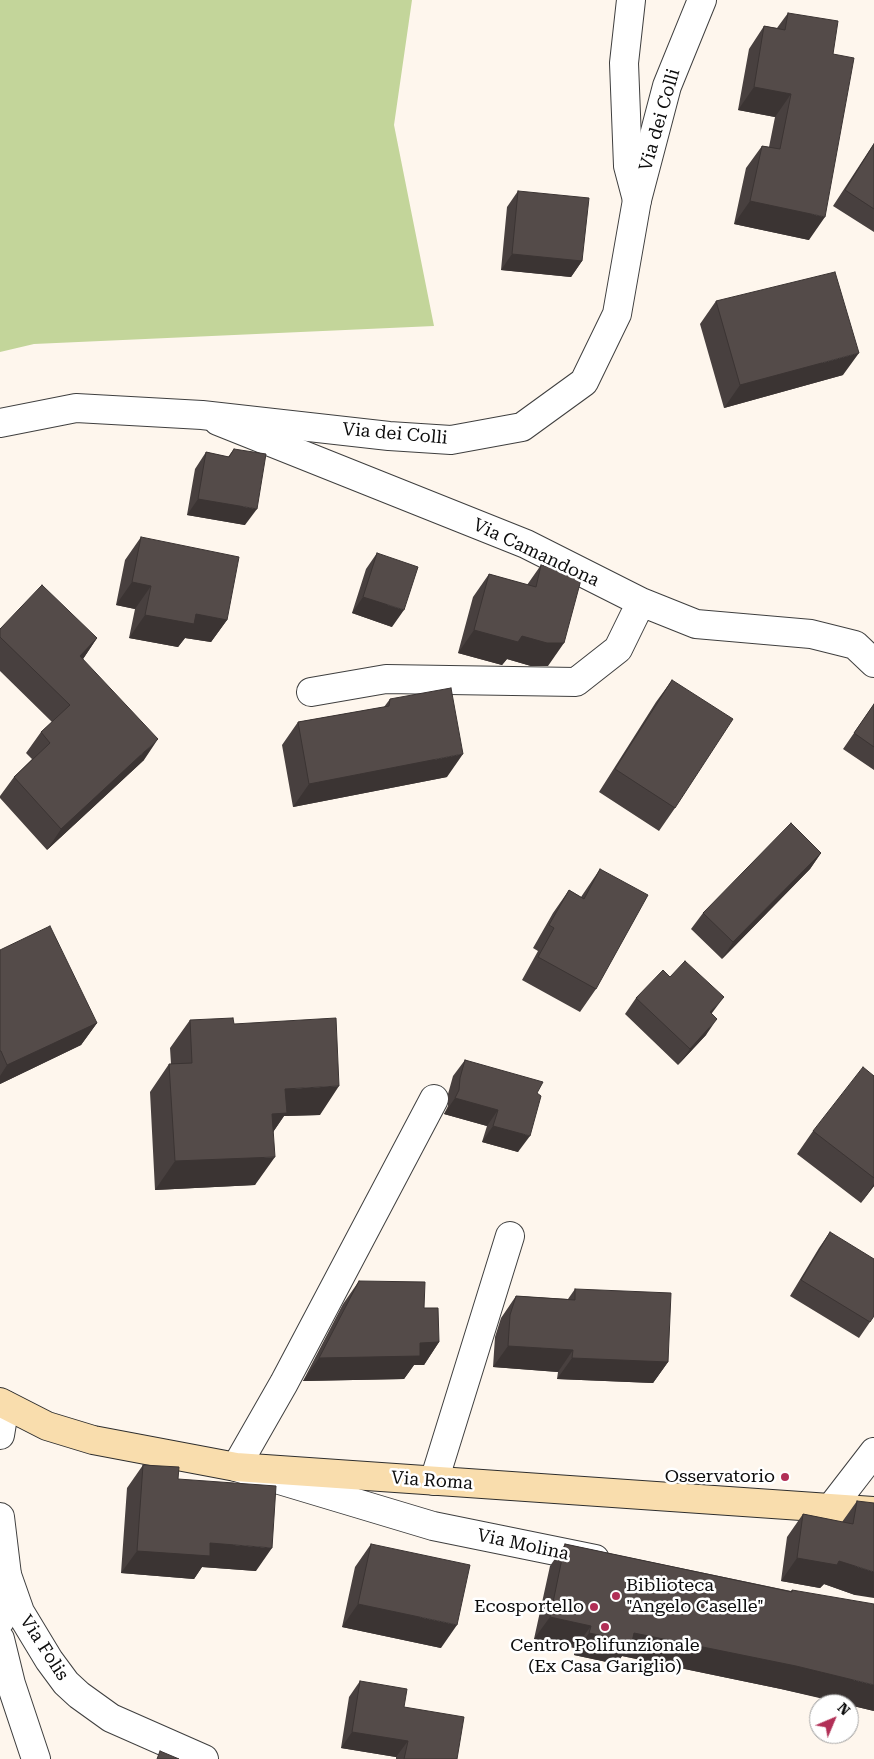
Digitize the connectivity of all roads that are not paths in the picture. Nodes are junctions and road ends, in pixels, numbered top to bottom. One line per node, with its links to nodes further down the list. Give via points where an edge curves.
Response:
1 (631, 0): 3 (street, via 624,63 628,166)
2 (702, 0): 3 (street, Via dei Colli, via 667,86)
3 (637, 200): 4 (street, Via dei Colli, via 617,314 584,382 522,427 451,440)
4 (202, 415): 5 (street, Via dei Colli, via 76,408); 6 (street, Via Camandona, via 526,544)
5 (0, 424)
6 (641, 602): 7 (street, Via Camandona, via 696,624 811,634 855,645); 8 (street, via 618,649 576,682 386,679)
7 (874, 663)
8 (312, 692)
9 (434, 1099): 14 (street)
10 (510, 1236): 15 (street)
11 (2, 1404): 12 (street); 14 (main road, Via Roma, via 55,1429 93,1440)
12 (0, 1434)
13 (874, 1452): 16 (street)
14 (236, 1467): 15 (main road, Via Roma); 19 (street, Via Molina, via 433,1526)
15 (434, 1480): 16 (main road, Via Roma)
16 (830, 1509): 17 (main road, Via Roma)
17 (874, 1511)
18 (0, 1517): 20 (street, Via Folis)
19 (618, 1564)
20 (7, 1575): 21 (street); 24 (street, Via Folis, via 20,1612 49,1660 79,1695 122,1724)
21 (0, 1621)
22 (0, 1639): 23 (street)
23 (36, 1759)
24 (204, 1759)

